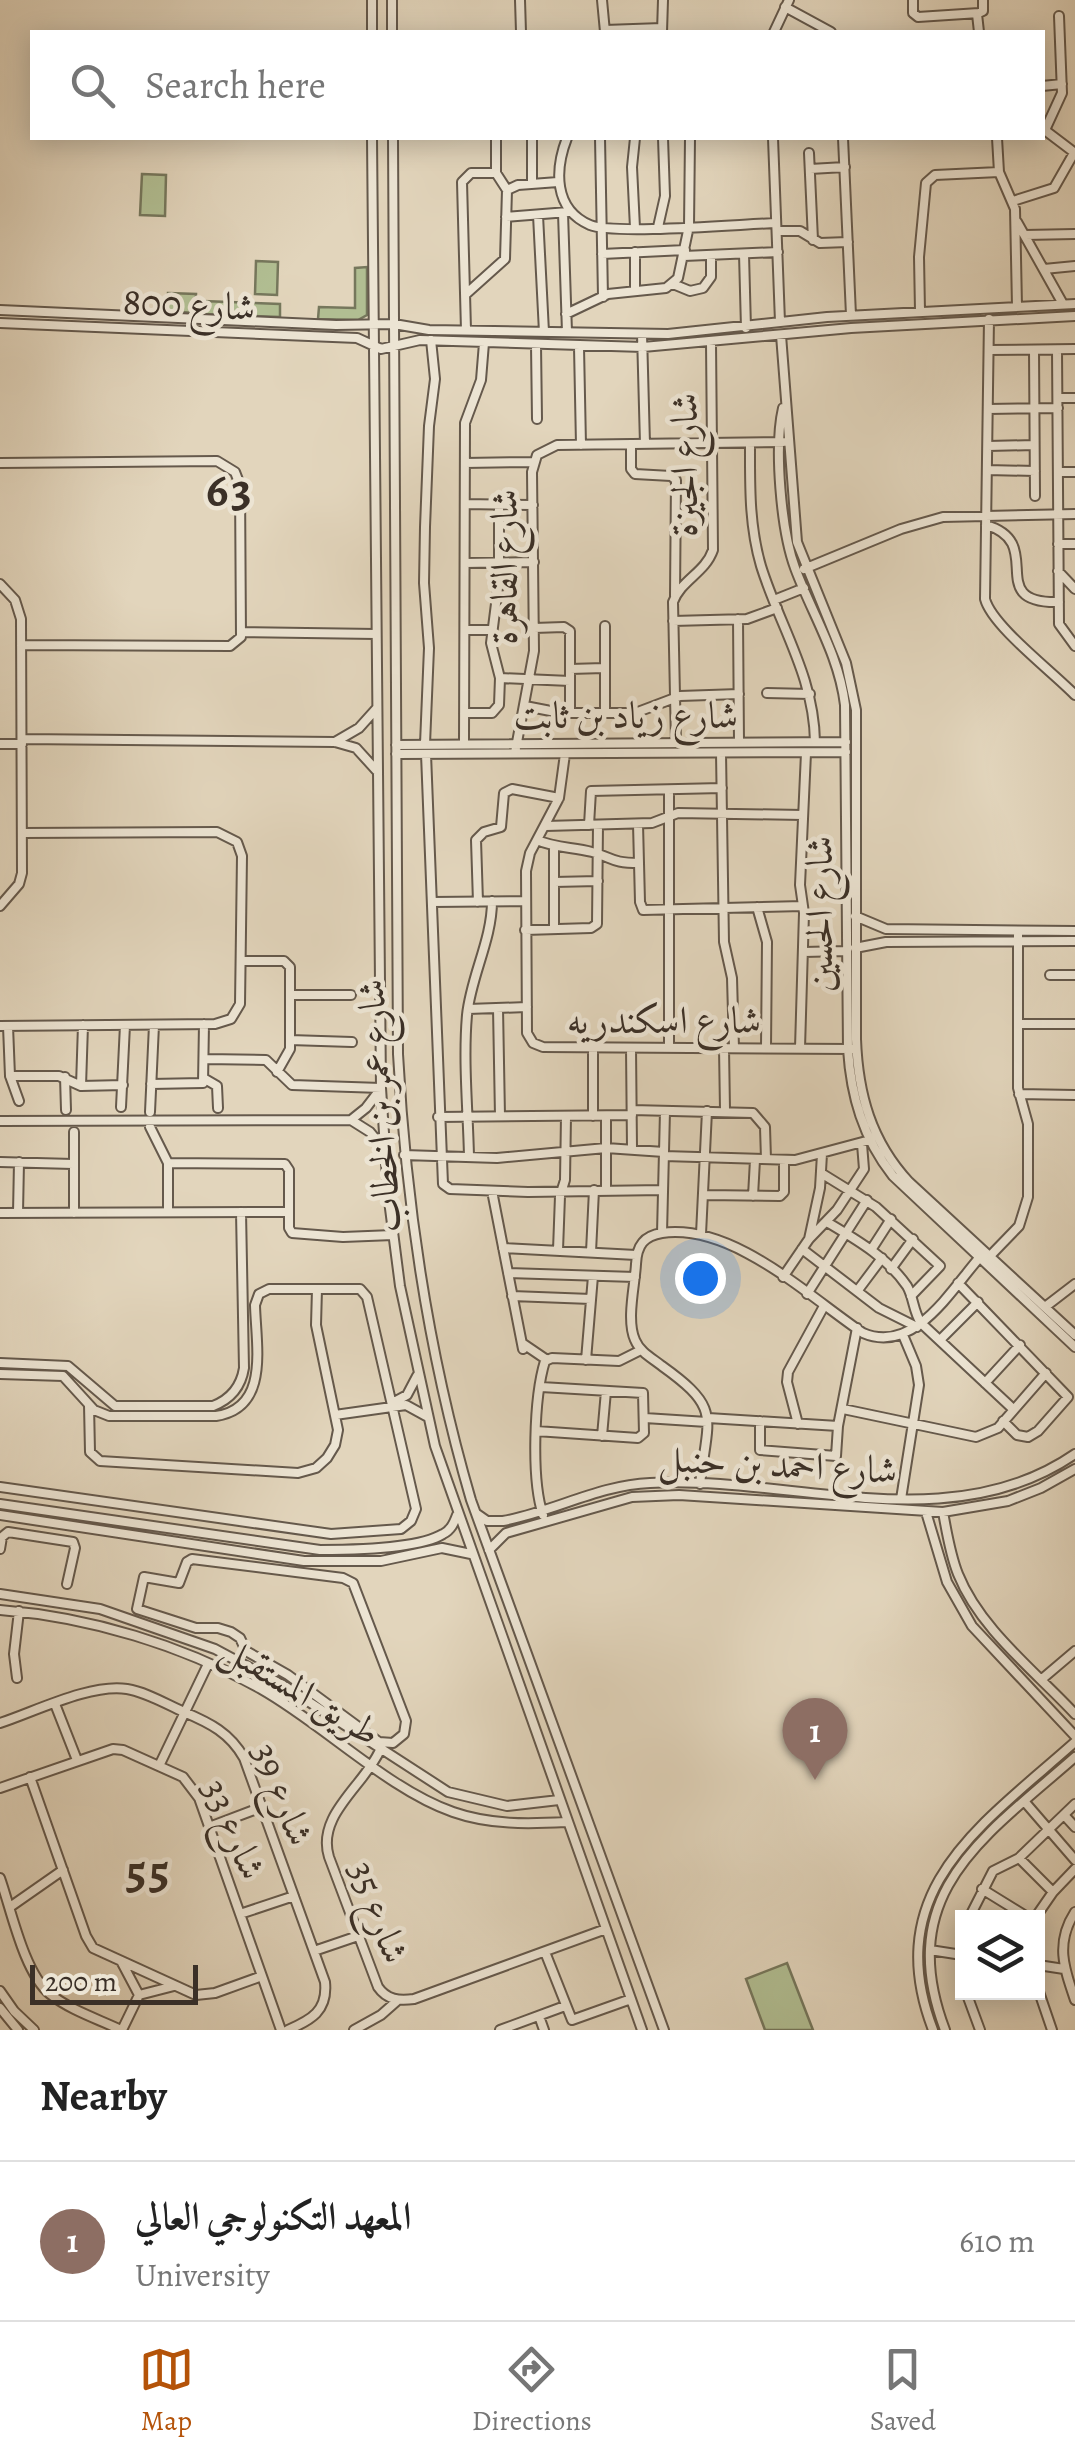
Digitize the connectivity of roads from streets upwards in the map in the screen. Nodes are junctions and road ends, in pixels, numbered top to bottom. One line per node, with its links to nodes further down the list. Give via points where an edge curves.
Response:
1 (372, 0): 11 (street)
2 (392, 0): 12 (street)
3 (520, 0): 13 (street)
4 (602, 0): 14 (street)
5 (663, 0): 15 (street)
6 (913, 0): 9 (street, via 918,17)
7 (983, 0): 9 (street)
8 (787, 3): 16 (street); 17 (street)
9 (977, 14): 18 (street)
10 (1059, 16): 19 (street)
11 (372, 30)
12 (392, 30)
13 (521, 30)
14 (605, 30)
15 (662, 30)
16 (775, 30)
17 (828, 30)
18 (979, 30)
19 (1062, 84): 20 (street); 22 (street)
20 (1045, 86)
21 (1075, 101): 22 (street)
22 (1060, 102): 23 (street)
23 (1045, 127)
24 (1045, 130): 38 (street)
25 (372, 140): 86 (street, شارع عمر بن الخطاب)
26 (393, 140): 85 (street, شارع عمر بن الخطاب)
27 (496, 140): 42 (street)
28 (532, 140): 44 (street)
29 (566, 140): 43 (street)
30 (600, 140): 54 (street)
31 (635, 140): 55 (street)
32 (663, 140): 52 (street, via 665,196)
33 (690, 140): 51 (street)
34 (773, 140): 53 (street)
35 (843, 140): 39 (street)
36 (997, 140): 41 (street)
37 (809, 153): 40 (street)
38 (1075, 153): 46 (street, via 1054,188)
39 (845, 167): 40 (street); 59 (street)
40 (810, 169): 58 (street)
41 (999, 172): 46 (street); 77 (street, via 926,182)
42 (496, 173): 45 (street); 70 (street, via 472,173 462,182)
43 (558, 182): 44 (street); 47 (street)
44 (532, 184): 45 (street)
45 (507, 190): 49 (street)
46 (1012, 201): 50 (street)
47 (568, 212): 48 (street); 54 (street); 78 (street)
48 (538, 214): 49 (street); 89 (street)
49 (506, 217): 70 (street, via 506,259)
50 (1015, 218): 56 (street); 74 (street)
51 (690, 226): 52 (street); 53 (street); 62 (street)
52 (658, 227): 55 (street)
53 (776, 227): 58 (street); 61 (street)
54 (602, 228): 55 (street); 63 (street)
55 (635, 228)
56 (1024, 234): 57 (street); 67 (street)
57 (1075, 234)
58 (813, 240): 59 (street)
59 (848, 242): 79 (street)
60 (635, 252): 62 (street); 63 (street); 69 (street)
61 (778, 252): 64 (street); 83 (street)
62 (685, 253): 65 (street); 68 (street)
63 (602, 254): 71 (street)
64 (744, 254): 65 (street); 87 (street)
65 (711, 255): 68 (street, via 711,277 703,288)
66 (1075, 266): 67 (street)
67 (1044, 269): 72 (street)
68 (673, 284): 69 (street)
69 (635, 291): 71 (street)
70 (466, 295): 88 (street)
71 (602, 297): 78 (street)
72 (1062, 304): 73 (street); 74 (street)
73 (1075, 304)
74 (1017, 306): 75 (street)
75 (976, 308): 77 (street); 82 (street)
76 (0, 310): 86 (street, شارع 800)
77 (920, 312): 79 (street)
78 (566, 314): 90 (street)
79 (851, 315): 83 (street)
80 (1075, 316): 81 (street)
81 (990, 319): 82 (street); 101 (street)
82 (976, 320): 93 (street)
83 (780, 322): 87 (street)
84 (0, 323): 97 (street, شارع 800, via 337,337)
85 (394, 324): 86 (street, شارع 800); 92 (street, شارع 800); 98 (street, شارع عمر بن الخطاب)
86 (373, 325): 97 (street, شارع عمر بن الخطاب)
87 (746, 328): 91 (street)
88 (466, 330): 89 (street); 92 (street)
89 (544, 332): 90 (street)
90 (567, 332): 91 (street)
91 (642, 334): 100 (street)
92 (426, 336): 94 (street); 98 (street, شارع 800); 183 (street, via 434,379 425,527)
93 (781, 336): 95 (street); 110 (street, شارع الحسين)
94 (484, 343): 96 (street); 120 (street, via 481,380 466,419)
95 (711, 343): 100 (street); 114 (street, شارع الجيزة)
96 (536, 345): 99 (street); 109 (street)
97 (374, 346): 98 (street, شارع 800); 135 (street, شارع عمر بن الخطاب)
98 (394, 346): 136 (street, شارع عمر بن الخطاب)
99 (579, 347): 100 (street); 115 (street)
100 (643, 347): 113 (street)
101 (989, 350): 102 (street); 108 (street)
102 (1034, 350): 103 (street); 107 (street)
103 (1058, 350): 104 (street); 106 (street)
104 (1075, 350)
105 (1075, 398): 106 (street)
106 (1058, 403): 107 (street); 123 (street)
107 (1034, 409): 108 (street); 116 (street)
108 (988, 410): 117 (street)
109 (537, 420)
110 (784, 442): 111 (street, شارع القاهرة); 140 (street, شارع الحسين); 142 (street, شارع الحسين, via 784,526)
111 (750, 443): 114 (street, شارع القاهرة); 148 (street, via 754,537)
112 (630, 444): 113 (street, شارع القاهرة); 115 (street, شارع القاهرة); 146 (street, via 635,474 676,480)
113 (646, 444): 114 (street, شارع القاهرة)
114 (712, 444): 146 (street, شارع الجيزة, via 713,550)
115 (581, 445): 118 (street, شارع القاهرة, via 549,446)
116 (1034, 445): 117 (street); 122 (street)
117 (988, 446): 121 (street)
118 (533, 462): 120 (street); 128 (street, شارع القاهرة)
119 (0, 463): 155 (street, via 230,466 240,485)
120 (466, 463): 126 (street)
121 (987, 470): 122 (street); 129 (street)
122 (1035, 470): 125 (street)
123 (1058, 472): 124 (street); 130 (street)
124 (1075, 472)
125 (1035, 496)
126 (465, 504): 127 (street); 138 (street)
127 (498, 505): 128 (street); 139 (street)
128 (533, 505): 137 (street, شارع القاهرة)
129 (987, 514): 130 (street); 132 (street); 140 (street, via 922,522)
130 (1058, 514): 131 (street); 133 (street)
131 (1075, 514)
132 (986, 526): 147 (street, via 1012,538 1022,592); 164 (street, via 988,607)
133 (1058, 544): 134 (street); 141 (street)
134 (1075, 544)
135 (375, 556): 136 (street); 156 (street, شارع عمر بن الخطاب)
136 (395, 556): 184 (street, شارع عمر بن الخطاب)
137 (534, 562): 139 (street); 152 (street, شارع القاهرة)
138 (465, 563): 139 (street); 153 (street)
139 (499, 563): 154 (street)
140 (806, 568): 142 (street); 182 (street, شارع الحسين, via 854,694)
141 (1058, 571): 145 (street); 147 (street)
142 (796, 572): 144 (street, شارع الحسين)
143 (0, 584): 157 (street, via 20,612)
144 (804, 588): 148 (street); 182 (street, شارع الحسين, via 838,670)
145 (1075, 589)
146 (675, 596): 150 (street)
147 (1059, 602): 158 (street, via 1060,628)
148 (776, 604): 149 (street); 167 (street)
149 (738, 619): 150 (street); 166 (street)
150 (674, 621): 168 (street)
151 (605, 626): 159 (street)
152 (534, 628): 160 (street, via 570,631); 162 (street, شارع القاهرة)
153 (464, 630): 154 (street); 171 (street)
154 (491, 630): 161 (street)
155 (240, 632): 156 (street); 157 (street, via 230,646)
156 (376, 634): 170 (street, شارع عمر بن الخطاب)
157 (21, 646): 174 (street)
158 (1075, 646)
159 (604, 668): 160 (street); 173 (street)
160 (570, 669): 163 (street)
161 (500, 678): 162 (street); 171 (street, via 496,712)
162 (530, 680): 163 (street); 169 (street, شارع القاهرة)
163 (570, 681): 172 (street)
164 (1074, 692)
165 (767, 693): 167 (street)
166 (739, 694): 168 (street); 178 (street)
167 (810, 694): 179 (street)
168 (674, 697): 173 (street, via 646,711); 177 (street)
169 (525, 706): 172 (street); 176 (street, شارع القاهرة)
170 (377, 708): 175 (street); 190 (street, شارع عمر بن الخطاب)
171 (464, 713): 180 (street)
172 (570, 713): 173 (street)
173 (605, 713)
174 (22, 742): 175 (street); 181 (street); 200 (street)
175 (335, 742): 190 (street, via 363,753)
176 (518, 742): 177 (street, شارع زياد بن ثابت); 180 (street, شارع زياد بن ثابت); 185 (street, شارع القاهرة)
177 (676, 742): 178 (street, شارع زياد بن ثابت); 186 (street)
178 (739, 742): 179 (street, شارع زياد بن ثابت)
179 (815, 742): 182 (street, شارع زياد بن ثابت)
180 (464, 743): 183 (street, شارع زياد بن ثابت)
181 (0, 744)
182 (851, 747): 188 (street, شارع زياد بن ثابت); 216 (street, شارع الحسين); 225 (street, شارع الحسين)
183 (425, 749): 184 (street, شارع زياد بن ثابت); 185 (street, شارع زياد بن ثابت); 209 (street)
184 (396, 750): 228 (street, شارع عمر بن الخطاب)
185 (515, 753): 189 (street, شارع زياد بن ثابت)
186 (676, 753): 187 (street, شارع زياد بن ثابت); 189 (street, شارع زياد بن ثابت)
187 (721, 753): 188 (street, شارع زياد بن ثابت); 191 (street)
188 (806, 753): 196 (street)
189 (564, 754): 193 (street, شارع اسكندريه)
190 (378, 773): 227 (street, شارع عمر بن الخطاب)
191 (722, 788): 192 (street); 194 (street)
192 (670, 790): 195 (street); 198 (street, via 590,790)
193 (560, 798): 199 (street, شارع اسكندريه); 210 (street, via 512,788 504,793 500,827 476,840)
194 (722, 814): 195 (street); 196 (street); 214 (street)
195 (670, 816): 197 (street); 215 (street)
196 (803, 816): 212 (street)
197 (638, 824): 198 (street); 204 (street)
198 (594, 825): 199 (street); 203 (street)
199 (546, 826): 201 (street, شارع اسكندريه)
200 (22, 832): 211 (street, via 21,879); 226 (street, via 231,837 242,856)
201 (536, 840): 202 (street); 208 (street, شارع اسكندريه)
202 (554, 847): 203 (street); 206 (street)
203 (598, 854): 204 (street, via 615,863); 205 (street)
204 (639, 863): 215 (street, via 640,906)
205 (598, 881): 206 (street); 217 (street, via 597,924)
206 (554, 882): 217 (street)
207 (492, 901): 208 (street); 210 (street); 235 (street)
208 (524, 901): 218 (street, شارع اسكندريه)
209 (432, 902): 210 (street); 281 (street)
210 (478, 902)
211 (0, 906)
212 (804, 906): 213 (street); 224 (street)
213 (758, 907): 214 (street); 251 (street, via 766,942)
214 (724, 908): 215 (street); 250 (street, via 732,978)
215 (669, 911): 249 (street)
216 (855, 916): 219 (street, via 886,930); 223 (street, شارع الحسين)
217 (554, 929): 218 (street)
218 (525, 930): 237 (street, شارع اسكندريه)
219 (1018, 931): 220 (street); 222 (street)
220 (1075, 931)
221 (1075, 941): 222 (street)
222 (1018, 942): 223 (street); 239 (street)
223 (855, 948): 253 (street, شارع الحسين)
224 (804, 952): 225 (street); 252 (street)
225 (845, 952): 253 (street, شارع الحسين)
226 (241, 961): 233 (street, via 288,962); 238 (street, via 238,1010 226,1022)
227 (379, 972): 228 (street); 231 (street, شارع عمر بن الخطاب)
228 (397, 973): 232 (street, شارع عمر بن الخطاب)
229 (1050, 975): 230 (street)
230 (1075, 975)
231 (380, 989): 232 (street); 264 (street, شارع عمر بن الخطاب)
232 (397, 990): 293 (street, شارع عمر بن الخطاب)
233 (290, 995): 234 (street); 245 (street)
234 (351, 995)
235 (468, 1008): 236 (street); 276 (street)
236 (498, 1008): 237 (street); 277 (street)
237 (527, 1008): 247 (street, شارع اسكندريه, via 527,1033 538,1046)
238 (204, 1024): 243 (street); 254 (street)
239 (1018, 1024): 240 (street); 265 (street)
240 (1075, 1024)
241 (83, 1025): 242 (street); 244 (street); 261 (street)
242 (125, 1025): 243 (street); 260 (street)
243 (154, 1025): 259 (street)
244 (4, 1026): 256 (street)
245 (290, 1040): 246 (street); 255 (street)
246 (352, 1042)
247 (593, 1048): 248 (street, شارع اسكندريه); 279 (street)
248 (630, 1048): 249 (street, شارع اسكندريه); 275 (street)
249 (669, 1048): 250 (street, شارع اسكندريه)
250 (729, 1048): 251 (street, شارع اسكندريه); 272 (street)
251 (766, 1048): 252 (street, شارع اسكندريه)
252 (800, 1048): 253 (street, شارع اسكندريه)
253 (852, 1049): 286 (street, شارع الحسين, via 854,1097); 305 (street, شارع الحسين, via 872,1127)
254 (204, 1059): 255 (street, via 263,1059); 258 (street)
255 (278, 1072): 264 (street, via 292,1085)
256 (10, 1076): 257 (street); 263 (street)
257 (65, 1077): 261 (street); 270 (street)
258 (205, 1080): 259 (street); 269 (street, via 216,1085)
259 (152, 1084): 274 (street)
260 (123, 1085): 261 (street); 268 (street)
261 (81, 1086)
262 (0, 1088): 263 (street)
263 (14, 1088): 267 (street)
264 (381, 1088): 282 (street); 289 (street, شارع عمر بن الخطاب)
265 (1019, 1094): 266 (street); 335 (street, via 1028,1124 1026,1212)
266 (1075, 1095)
267 (19, 1100)
268 (122, 1107)
269 (218, 1108)
270 (66, 1110)
271 (665, 1110): 273 (street); 275 (street); 291 (street)
272 (725, 1110): 273 (street); 298 (street, via 747,1111 762,1121)
273 (707, 1111): 296 (street)
274 (150, 1112)
275 (632, 1113): 280 (street); 288 (street)
276 (468, 1116): 277 (street); 281 (street); 295 (street)
277 (500, 1116): 278 (street)
278 (566, 1116): 279 (street); 290 (street)
279 (593, 1116): 280 (street)
280 (606, 1116): 287 (street)
281 (438, 1117): 294 (street)
282 (351, 1120): 283 (street); 289 (street)
283 (0, 1121)
284 (150, 1127): 302 (street)
285 (74, 1132): 303 (street)
286 (866, 1142): 292 (street); 305 (street, شارع الحسين); 306 (street, via 864,1169)
287 (606, 1148): 288 (street); 290 (street); 309 (street)
288 (632, 1148): 291 (street)
289 (384, 1150): 326 (street, شارع عمر بن الخطاب)
290 (565, 1151): 295 (street); 307 (street)
291 (664, 1154): 296 (street); 310 (street)
292 (822, 1154): 299 (street); 304 (street)
293 (404, 1155): 294 (street); 344 (street, شارع عمر بن الخطاب)
294 (440, 1156): 295 (street); 311 (street, via 446,1188)
295 (469, 1156)
296 (707, 1158): 297 (street); 312 (street)
297 (755, 1160): 298 (street); 313 (street)
298 (766, 1160): 299 (street)
299 (784, 1161): 313 (street, via 782,1194)
300 (0, 1162): 301 (street)
301 (18, 1162): 303 (street); 319 (street)
302 (168, 1163): 315 (street); 317 (street, via 285,1164)
303 (74, 1164): 320 (street)
304 (821, 1173): 306 (street); 328 (street)
305 (907, 1184): 335 (street, شارع الحسين)
306 (851, 1189): 314 (street); 322 (street)
307 (561, 1190): 308 (street); 311 (street); 330 (street)
308 (594, 1190): 309 (street); 333 (street)
309 (606, 1190): 310 (street)
310 (663, 1190): 323 (street)
311 (492, 1191): 329 (street)
312 (705, 1194): 313 (street); 325 (street)
313 (753, 1196)
314 (866, 1200): 321 (street); 324 (street)
315 (168, 1212): 316 (street); 320 (street)
316 (241, 1212): 317 (street); 368 (street, via 244,1368 227,1399 214,1406 120,1407 64,1365)
317 (289, 1212): 326 (street, via 294,1234)
318 (0, 1213): 319 (street)
319 (18, 1213): 320 (street)
320 (74, 1213)
321 (891, 1220): 327 (street); 332 (street)
322 (828, 1222): 324 (street); 328 (street)
323 (662, 1233): 325 (street); 334 (street, via 644,1239)
324 (846, 1233): 332 (street); 337 (street)
325 (701, 1234): 342 (street, via 734,1244)
326 (393, 1235): 346 (street, شارع عمر بن الخطاب)
327 (913, 1239): 338 (street); 351 (street, via 940,1266)
328 (809, 1240): 331 (street)
329 (503, 1248): 330 (street); 339 (street)
330 (558, 1250): 333 (street)
331 (802, 1250): 337 (street); 342 (street)
332 (871, 1250): 336 (street)
333 (591, 1252): 334 (street)
334 (636, 1254): 341 (street)
335 (985, 1257): 343 (street); 355 (street, شارع الحسين); 361 (street, شارع الحسين)
336 (882, 1258): 338 (street); 348 (street)
337 (824, 1266): 348 (street); 349 (street)
338 (892, 1269): 351 (street)
339 (508, 1273): 340 (street); 350 (street)
340 (593, 1276): 341 (street); 352 (street)
341 (635, 1277): 365 (street, via 632,1330)
342 (783, 1277): 349 (street)
343 (958, 1282): 353 (street); 358 (street)
344 (420, 1284): 346 (street, via 413,1293); 356 (street, شارع عمر بن الخطاب)
345 (1075, 1284): 355 (street)
346 (400, 1286): 357 (street, شارع عمر بن الخطاب)
347 (317, 1289): 375 (street, via 259,1294 256,1382 235,1412 109,1416); 376 (street, via 366,1294); 379 (street, via 316,1320)
348 (858, 1290): 358 (street, via 879,1308)
349 (807, 1294): 354 (street)
350 (512, 1296): 352 (street); 366 (street, via 522,1346)
351 (911, 1296): 358 (street)
352 (591, 1299): 367 (street)
353 (978, 1302): 362 (street); 363 (street)
354 (824, 1306): 359 (street); 385 (street, via 788,1372)
355 (1046, 1307): 361 (street, شارع الحسين)
356 (426, 1320): 357 (street, via 412,1312); 403 (street, شارع عمر بن الخطاب)
357 (408, 1324): 371 (street, شارع عمر بن الخطاب)
358 (919, 1325): 360 (street); 362 (street)
359 (856, 1328): 360 (street, via 879,1338); 377 (street)
360 (904, 1335): 386 (street, via 918,1379)
361 (1072, 1336): 364 (street, شارع الحسين)
362 (940, 1340): 372 (street)
363 (1020, 1345): 369 (street); 372 (street)
364 (1075, 1347)
365 (641, 1350): 367 (street, via 623,1360); 382 (street, via 692,1388)
366 (547, 1360): 367 (street); 373 (street)
367 (586, 1360)
368 (0, 1363)
369 (1046, 1373): 378 (street); 384 (street, via 1068,1398 1038,1431 1022,1437)
370 (0, 1374): 375 (street, via 62,1376)
371 (418, 1374): 376 (street, via 407,1395); 380 (street, شارع عمر بن الخطاب)
372 (985, 1382): 378 (street)
373 (541, 1388): 374 (street); 388 (street)
374 (606, 1390): 381 (street, via 644,1393); 389 (street)
375 (89, 1404): 379 (street, via 90,1452 100,1462 298,1473 316,1468 332,1452)
376 (390, 1405): 379 (street); 380 (street, via 410,1406); 394 (street, via 416,1502 414,1516 401,1529 330,1534)
377 (843, 1408): 386 (street); 387 (street)
378 (1012, 1408): 384 (street)
379 (335, 1415)
380 (428, 1418): 405 (street, شارع عمر بن الخطاب)
381 (645, 1418): 382 (street); 389 (street, via 641,1438)
382 (708, 1420): 383 (street); 393 (street)
383 (760, 1421): 385 (street); 387 (street, via 760,1450 802,1454 836,1456)
384 (1003, 1422): 386 (street, via 976,1437)
385 (798, 1424): 387 (street)
386 (912, 1424): 397 (street)
387 (838, 1426)
388 (536, 1431): 389 (street); 400 (street)
389 (602, 1436)
390 (1075, 1454): 392 (street, شارع احمد بن حنبل)
391 (1075, 1469): 395 (street, شارع احمد بن حنبل)
392 (1036, 1476): 395 (street); 397 (street, شارع احمد بن حنبل, via 974,1496)
393 (700, 1484): 396 (street, شارع احمد بن حنبل); 400 (street, شارع احمد بن حنبل, via 629,1485)
394 (0, 1487)
395 (1041, 1488): 402 (street, شارع احمد بن حنبل)
396 (825, 1493): 397 (street, شارع احمد بن حنبل); 399 (street)
397 (901, 1499)
398 (0, 1504): 405 (street, via 320,1550 436,1537)
399 (824, 1506): 401 (street, شارع احمد بن حنبل); 406 (street, شارع احمد بن حنبل, via 647,1495)
400 (541, 1510): 403 (street, شارع احمد بن حنبل, via 503,1521); 406 (street)
401 (926, 1512): 402 (street, شارع احمد بن حنبل); 428 (street, via 947,1582 965,1615)
402 (943, 1512): 421 (street, via 970,1597)
403 (476, 1514): 408 (street, شارع عمر بن الخطاب)
404 (0, 1515): 409 (street, via 304,1562 381,1560 442,1548)
405 (458, 1515): 409 (street, شارع عمر بن الخطاب)
406 (545, 1521): 408 (street, شارع احمد بن حنبل, via 506,1533)
407 (0, 1550): 410 (street, via 8,1532 73,1542)
408 (489, 1550): 415 (street, شارع عمر بن الخطاب)
409 (471, 1554): 418 (street, شارع عمر بن الخطاب)
410 (67, 1584)
411 (0, 1594): 416 (street, طريق المستقبل, via 100,1609)
412 (0, 1610): 413 (street, طريق المستقبل)
413 (19, 1611): 419 (street, طريق المستقبل, via 108,1628); 420 (street)
414 (228, 1630): 414 (street, via 139,1611 142,1578 179,1583 192,1560 348,1579 406,1720 404,1734 393,1743 379,1742 246,1651); 416 (street)
415 (524, 1647): 418 (street, via 522,1656); 422 (street, شارع عمر بن الخطاب)
416 (219, 1651): 429 (street, طريق المستقبل)
417 (1075, 1651): 421 (street)
418 (508, 1656): 423 (street, شارع عمر بن الخطاب)
419 (208, 1664): 425 (street); 432 (street, طريق المستقبل, via 288,1706)
420 (17, 1678)
421 (1042, 1679): 426 (street)
422 (538, 1684): 423 (street, via 525,1683); 490 (street, شارع عمر بن الخطاب)
423 (520, 1691): 438 (street, شارع عمر بن الخطاب)
424 (55, 1704): 425 (street, شارع 39, via 119,1688); 427 (street, شارع 39); 431 (street)
425 (184, 1712): 433 (street); 441 (street, شارع 39, via 236,1744)
426 (1075, 1714)
427 (0, 1724)
428 (1075, 1739): 491 (street, via 963,1843 935,1884 918,1951)
429 (380, 1750): 432 (street, شارع 35); 438 (street, طريق المستقبل, via 467,1799 507,1806)
430 (1075, 1757): 434 (street)
431 (77, 1760): 433 (street, شارع 33, via 114,1748); 436 (street, شارع 33)
432 (373, 1765): 443 (street, طريق المستقبل, via 420,1798 472,1818); 462 (street, شارع 35, via 326,1834)
433 (159, 1766): 444 (street, شارع 33, via 192,1785)
434 (1065, 1766): 435 (street); 439 (street)
435 (1075, 1776)
436 (30, 1777): 437 (street, شارع 33); 450 (street)
437 (0, 1788)
438 (559, 1800): 443 (street, شارع عمر بن الخطاب)
439 (1024, 1801): 446 (street); 463 (street, via 958,1868 937,1911)
440 (1075, 1804): 442 (street)
441 (262, 1807): 444 (street); 454 (street, شارع 39)
442 (1064, 1815): 445 (street); 446 (street)
443 (566, 1822): 461 (street, شارع عمر بن الخطاب)
444 (208, 1826): 460 (street, شارع 33)
445 (1075, 1826)
446 (1048, 1830): 447 (street); 448 (street)
447 (1019, 1858): 452 (street, via 996,1868); 453 (street)
448 (1075, 1860)
449 (1075, 1869): 453 (street)
450 (62, 1870): 455 (street); 467 (street, via 88,1940)
451 (0, 1878): 455 (street)
452 (982, 1889): 456 (street); 457 (street)
453 (1053, 1892): 458 (street)
454 (294, 1896): 460 (street); 464 (street, شارع 39)
455 (10, 1907): 484 (street, via 44,1989)
456 (973, 1910)
457 (1010, 1910)
458 (1038, 1910)
459 (1075, 1912): 469 (street, via 1062,1938)
460 (240, 1914): 470 (street, شارع 33)
461 (606, 1930): 465 (street, شارع 35); 474 (street, شارع عمر بن الخطاب)
462 (358, 1936): 464 (street); 475 (street, شارع 35, via 380,1990)
463 (930, 1950): 466 (street); 492 (street, via 932,1989)
464 (314, 1951): 485 (street, شارع 39, via 325,2000 313,2018)
465 (545, 1952): 475 (street, شارع 35); 479 (street)
466 (955, 1952)
467 (121, 1962): 471 (street); 473 (street)
468 (1045, 1967): 469 (street)
469 (1064, 1969): 478 (street)
470 (262, 1976): 471 (street, via 209,1995); 485 (street, شارع 33)
471 (174, 1986): 473 (street)
472 (0, 1991): 480 (street)
473 (139, 1995): 484 (street)
474 (631, 1999): 479 (street, via 574,2020); 489 (street, شارع عمر بن الخطاب)
475 (398, 2000): 486 (street)
476 (969, 2000): 493 (street)
477 (1042, 2000): 494 (street)
478 (1075, 2000)
479 (564, 2006): 481 (street)
480 (5, 2014): 482 (street); 483 (street)
481 (539, 2016): 487 (street); 488 (street)
482 (18, 2030)
483 (34, 2030)
484 (121, 2030)
485 (284, 2030)
486 (354, 2030)
487 (500, 2030)
488 (544, 2030)
489 (642, 2030)
490 (664, 2030)
491 (933, 2030)
492 (946, 2030)
493 (980, 2030)
494 (1052, 2030)

